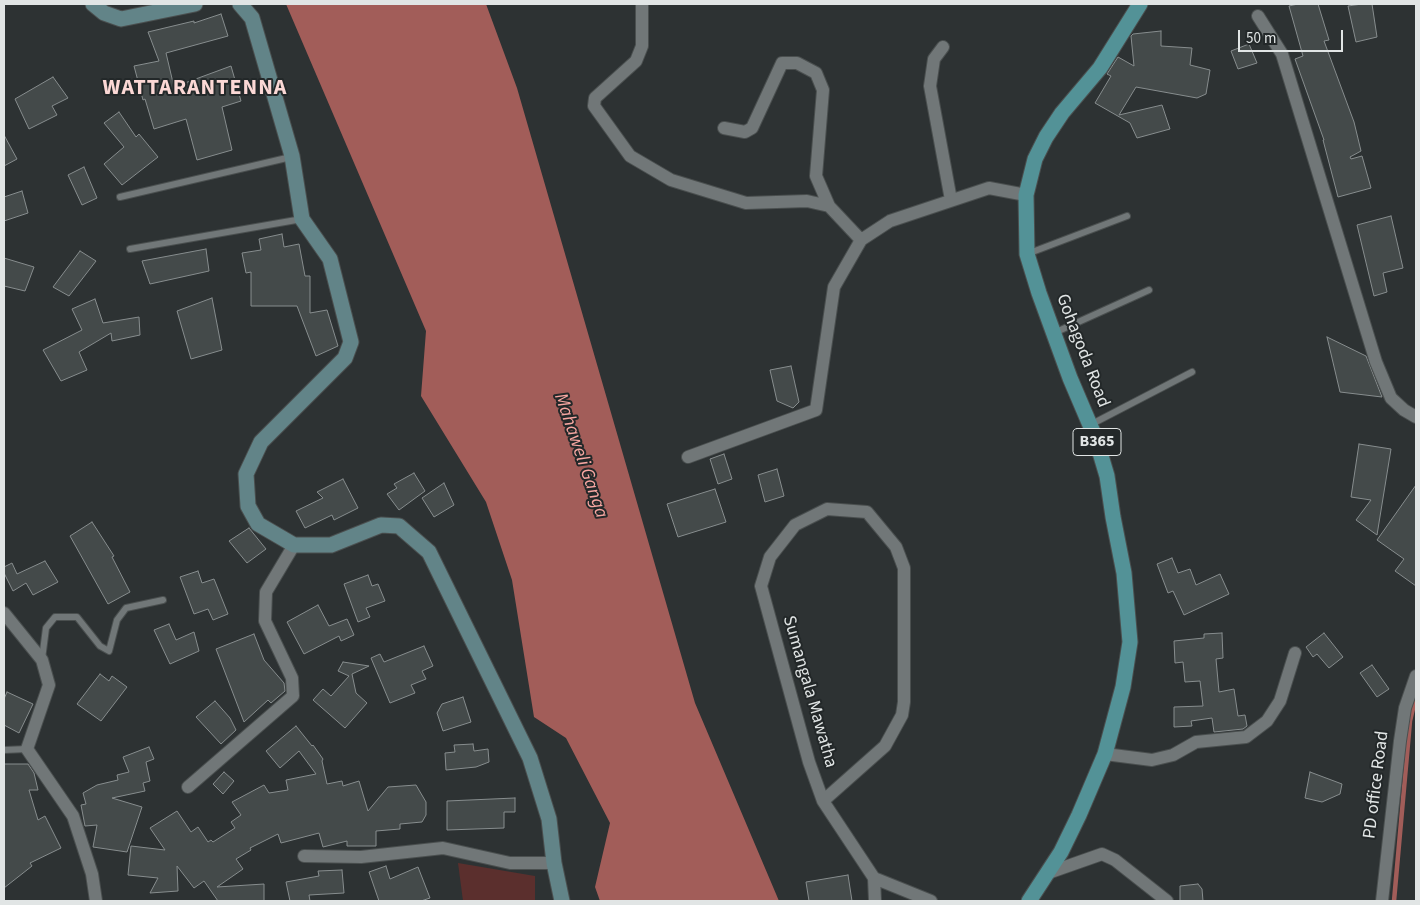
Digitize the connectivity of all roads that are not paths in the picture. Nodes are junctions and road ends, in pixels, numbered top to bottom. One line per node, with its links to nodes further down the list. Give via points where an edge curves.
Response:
1 (92, 4): 2 (street, via 121,19)
2 (195, 4)
3 (240, 4): 9 (street, via 252,18)
4 (642, 4): 13 (street, via 642,46 636,61 596,98 594,106 630,156 671,180 746,203 806,201)
5 (1140, 4): 10 (main road, Gohagoda Road / B365, via 1100,68 1046,137 1035,159)
6 (1258, 16): 22 (street, via 1282,54 1376,362 1391,398)
7 (943, 46): 12 (street, via 934,59 930,86)
8 (724, 128): 13 (street, via 745,132 752,128 782,63 797,63 816,73 823,90 816,176)
9 (292, 156): 11 (lane); 15 (street)
10 (1026, 195): 12 (street, via 989,188); 18 (main road, Gohagoda Road / B365)
11 (120, 197)
12 (951, 200): 16 (street, via 890,221)
13 (830, 206): 16 (street)
14 (1126, 216): 18 (lane)
15 (302, 219): 17 (lane); 25 (street, via 330,259 351,342 345,358 261,442 246,474 248,506 258,524)
16 (861, 240): 24 (street, via 834,287 816,410)
17 (130, 249)
18 (1027, 254): 20 (main road, Gohagoda Road / B365)
19 (1149, 290): 20 (lane)
20 (1054, 333): 23 (main road, Gohagoda Road / B365)
21 (1192, 372): 23 (lane)
22 (1416, 417)
23 (1090, 425): 33 (main road, Gohagoda Road / B365, via 1107,476 1124,573 1130,642 1123,687)
24 (688, 456)
25 (294, 545): 34 (street, via 266,592 265,621 292,678 293,696); 37 (street, via 331,545 381,525 399,526 429,552 530,758 549,819)
26 (163, 600): 29 (lane, via 126,608 117,620 110,651 100,646 77,617 55,618 46,628)
27 (4, 613): 29 (street)
28 (1296, 653): 33 (street, via 1280,701 1267,721 1246,737 1196,742 1173,755 1152,760)
29 (42, 660): 31 (street, via 49,686)
30 (1416, 676): 46 (street, PD office Road, via 1401,733)
31 (27, 749): 32 (lane); 40 (street, via 73,816 92,874)
32 (4, 750)
33 (1105, 754): 38 (main road, Gohagoda Road / B365, via 1079,815)
34 (188, 786)
35 (823, 801): 35 (street, Sumangala Mawatha, via 808,762 761,586 770,557 795,524 827,509 867,512 896,547 904,568 904,702 902,715 885,746); 39 (street, Sumangala Mawatha)
36 (304, 856): 37 (street, via 362,857 444,848 510,863)
37 (554, 863): 41 (street)
38 (1048, 873): 44 (main road, Gohagoda Road / B365); 45 (street, via 1102,854 1115,860)
39 (874, 878): 42 (street); 43 (street)
40 (96, 901)
41 (562, 901)
42 (874, 901)
43 (932, 901)
44 (1029, 901)
45 (1167, 901)
46 (1382, 901)

